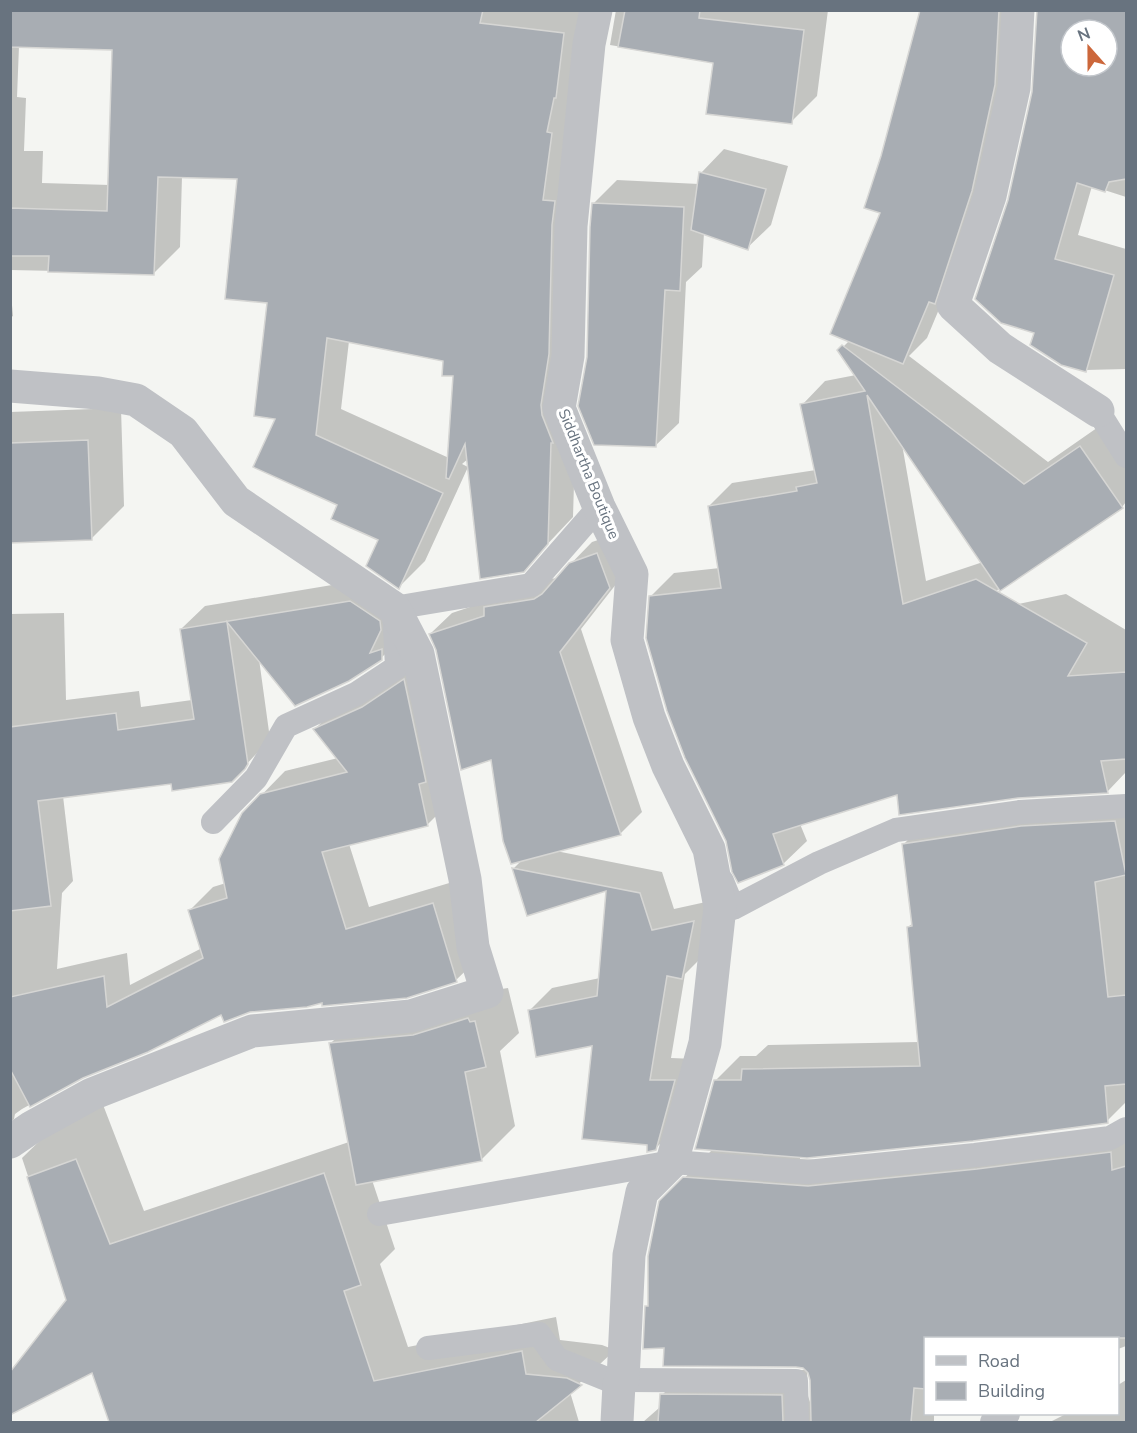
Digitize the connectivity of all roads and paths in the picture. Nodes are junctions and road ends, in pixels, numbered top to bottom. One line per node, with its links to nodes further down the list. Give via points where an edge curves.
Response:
1 (596, 10): 6 (street, Siddhartha Boutique, via 588,44 574,192 568,356 559,408)
2 (1018, 10): 4 (street, via 1014,88 990,196 953,305 1000,348)
3 (10, 386): 7 (street, via 136,400 183,432 236,501)
4 (1098, 411): 5 (lane)
5 (1126, 456)
6 (599, 507): 7 (lane, via 531,585); 10 (street, Siddhartha Boutique, via 632,574 627,640 648,717)
7 (394, 608): 9 (lane, via 398,667 356,694 286,726 256,778); 12 (street, via 418,654 465,879 473,947 487,992 411,1016 252,1031 92,1094)
8 (1126, 806): 10 (lane, via 1020,812 896,830 819,863 733,908)
9 (213, 822)
10 (709, 849): 13 (street, Siddhartha Boutique, via 720,907 705,1043)
11 (1126, 1129): 13 (lane, via 1110,1138 807,1172)
12 (10, 1142)
13 (672, 1162): 14 (lane); 16 (street, via 642,1192 629,1255)
14 (379, 1215)
15 (428, 1348): 16 (lane, via 539,1335 556,1359)
16 (621, 1382): 17 (street); 18 (lane, via 796,1381)
17 (617, 1422)
18 (797, 1422)

